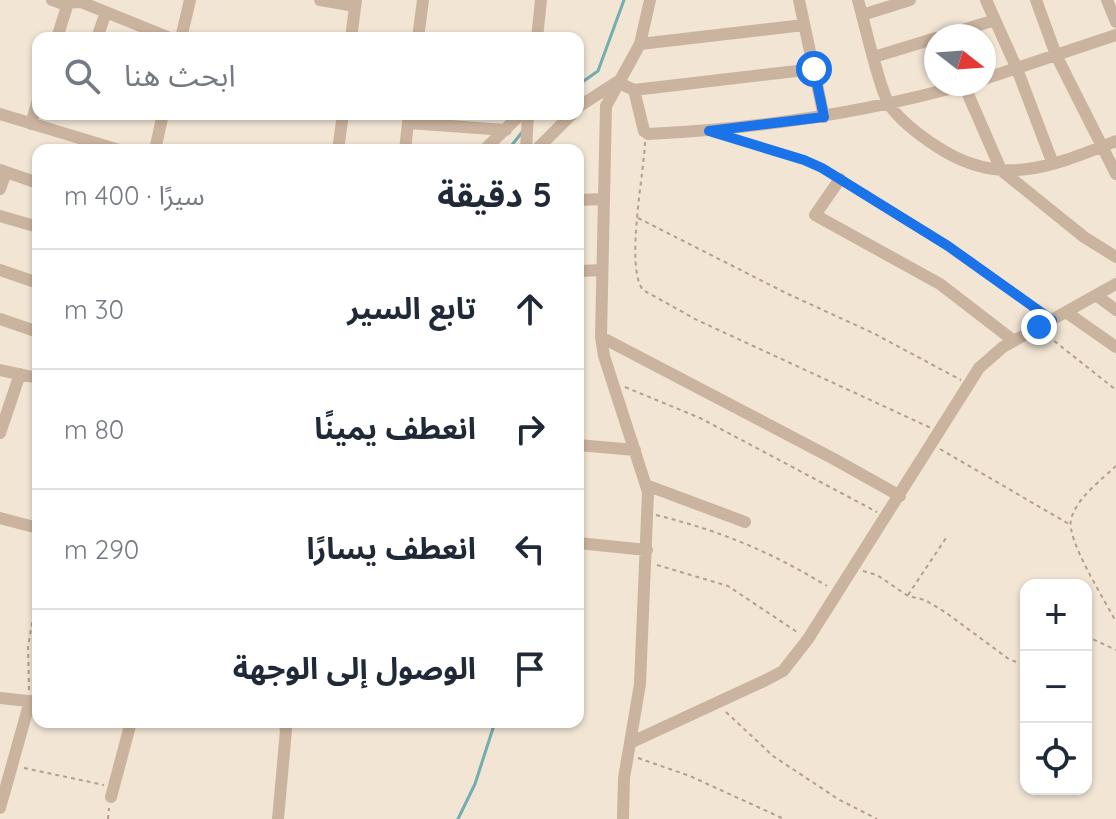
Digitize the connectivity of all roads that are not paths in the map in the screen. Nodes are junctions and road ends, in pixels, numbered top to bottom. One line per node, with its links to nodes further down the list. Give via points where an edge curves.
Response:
1 (52, 0): 13 (street)
2 (190, 0): 24 (street)
3 (320, 0): 14 (street)
4 (423, 0): 26 (street)
5 (541, 0): 27 (street)
6 (650, 0): 30 (street)
7 (799, 0): 20 (street)
8 (858, 0): 16 (street)
9 (910, 0): 16 (street)
10 (986, 0): 17 (street)
11 (1036, 0): 31 (street)
12 (1107, 0): 18 (street)
13 (68, 3): 15 (street); 21 (street)
14 (355, 3): 25 (street)
15 (106, 12): 22 (street); 23 (street)
16 (862, 15): 32 (street)
17 (995, 20): 19 (street); 34 (street)
18 (1116, 22)
19 (982, 24)
20 (804, 25): 30 (street); 33 (street)
21 (59, 32)
22 (99, 32)
23 (155, 32)
24 (182, 32)
25 (352, 32)
26 (419, 32)
27 (538, 32)
28 (1116, 35): 31 (street)
29 (924, 42): 32 (street)
30 (640, 44): 36 (street)
31 (1056, 55): 34 (street); 62 (street)
32 (874, 57): 41 (street)
33 (814, 69): 37 (street); 43 (street)
34 (1017, 69): 35 (street); 63 (street)
35 (996, 75)
36 (617, 82): 37 (street); 40 (street); 70 (street, via 606,106)
37 (634, 90): 43 (street, via 645,133)
38 (924, 95): 41 (street)
39 (971, 96): 64 (street)
40 (584, 103)
41 (888, 104): 43 (street); 64 (street, via 915,132 955,159 979,169)
42 (0, 114): 52 (street)
43 (824, 117)
44 (32, 120): 52 (street)
45 (162, 120): 56 (street)
46 (342, 120): 57 (street)
47 (408, 120): 58 (street)
48 (417, 120): 53 (street)
49 (520, 120): 53 (street)
50 (526, 120): 60 (street)
51 (564, 120): 61 (street)
52 (31, 124): 55 (street)
53 (506, 130): 59 (street)
54 (1116, 141): 62 (street)
55 (86, 144)
56 (156, 144)
57 (339, 144)
58 (406, 144)
59 (491, 144)
60 (528, 144)
61 (534, 144)
62 (1102, 146): 63 (street); 66 (street)
63 (1053, 164): 64 (street)
64 (1001, 170): 74 (street, via 1084,237)
65 (3, 171): 68 (street); 69 (street)
66 (1116, 174)
67 (840, 179): 86 (street, via 815,215 940,284)
68 (32, 181)
69 (0, 189)
70 (604, 199): 71 (street); 76 (street)
71 (584, 200)
72 (0, 216): 73 (street)
73 (32, 225)
74 (1114, 254)
75 (0, 270): 78 (street)
76 (602, 270): 77 (street); 85 (street)
77 (584, 271)
78 (32, 281)
79 (1116, 284): 80 (street)
80 (1096, 295): 81 (street); 82 (street)
81 (1116, 310)
82 (1066, 312): 86 (street); 87 (street)
83 (0, 319): 84 (street)
84 (32, 330)
85 (601, 337): 93 (street); 95 (street)
86 (1014, 341): 95 (street, via 990,356 969,384)
87 (1116, 347)
88 (0, 370): 89 (street)
89 (20, 374): 90 (street); 91 (street)
90 (32, 377)
91 (0, 433)
92 (584, 446): 93 (street)
93 (635, 450): 94 (street)
94 (646, 485): 97 (street); 100 (street)
95 (900, 496): 106 (street, via 783,671)
96 (0, 518): 98 (street)
97 (745, 522)
98 (32, 526)
99 (584, 544): 100 (street)
100 (647, 556): 106 (street, via 640,684)
101 (0, 698): 102 (street)
102 (32, 701)
103 (32, 707): 108 (street)
104 (129, 728): 107 (street)
105 (285, 728): 109 (street)
106 (630, 748): 110 (street)
107 (111, 797)
108 (0, 808)
109 (278, 819)
110 (623, 819)

